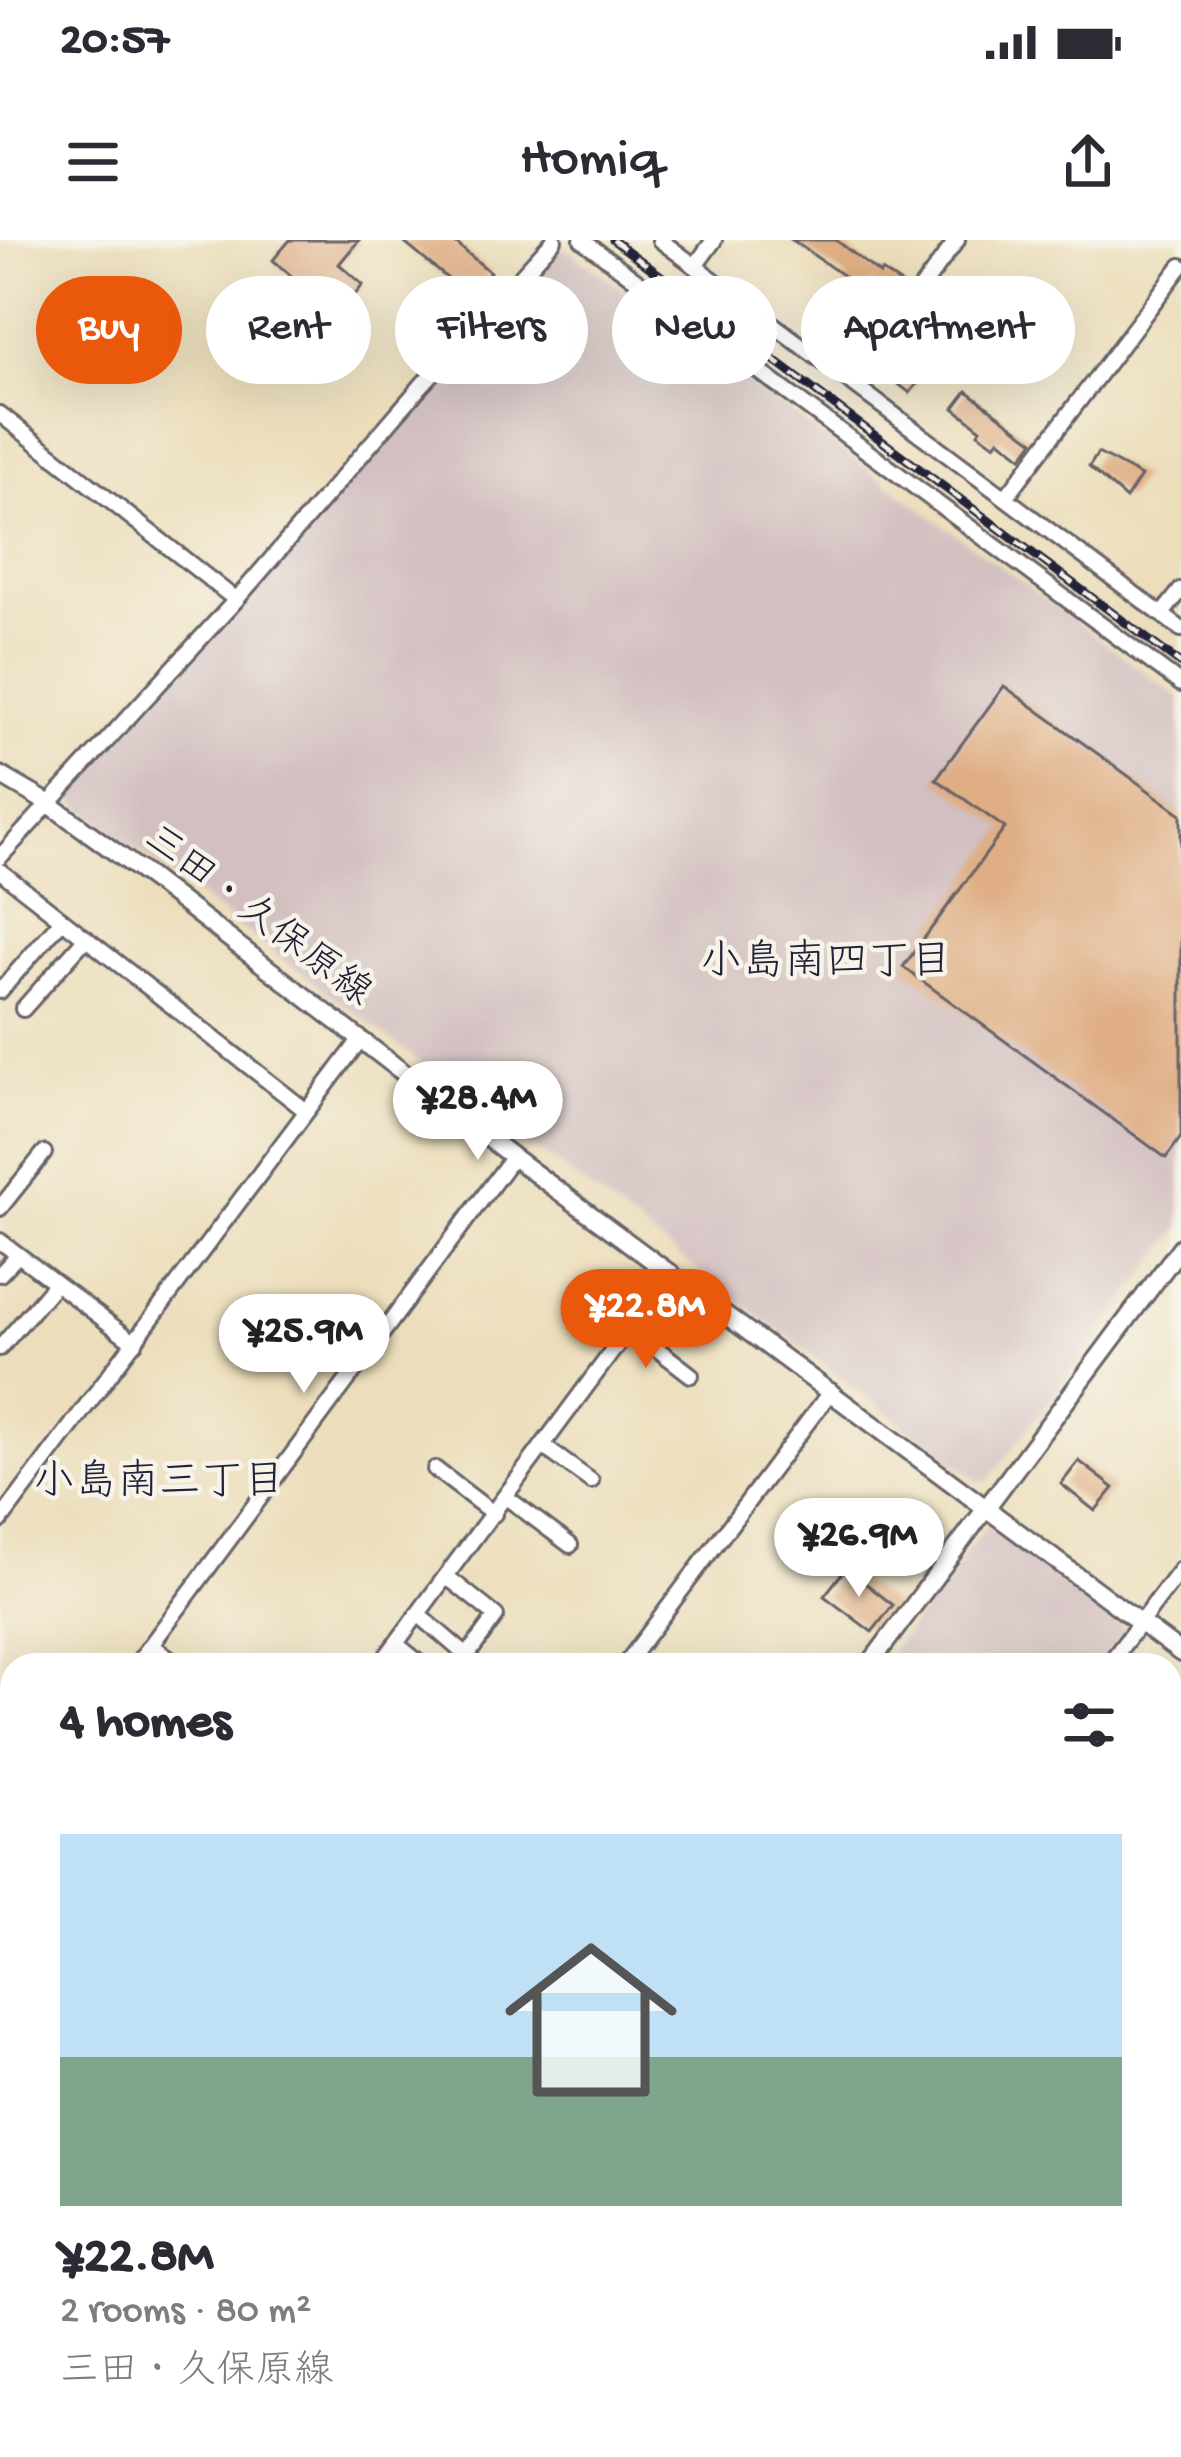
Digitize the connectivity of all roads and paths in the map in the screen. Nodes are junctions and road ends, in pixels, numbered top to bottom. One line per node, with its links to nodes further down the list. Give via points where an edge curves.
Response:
1 (554, 240): 14 (street)
2 (582, 240): 17 (street)
3 (660, 240): 6 (street)
4 (715, 240): 6 (street)
5 (957, 240): 8 (street)
6 (695, 266): 9 (street)
7 (1181, 266): 12 (street)
8 (930, 276)
9 (801, 346)
10 (852, 384): 12 (street)
11 (0, 414): 14 (street)
12 (1006, 497): 15 (street)
13 (1181, 590): 15 (street)
14 (236, 600): 19 (street)
15 (1162, 614): 16 (street)
16 (1181, 628)
17 (1181, 684)
18 (0, 775): 19 (street, 三田・久保原線)
19 (48, 802): 20 (street); 26 (street, 三田・久保原線)
20 (0, 857)
21 (0, 871): 22 (street)
22 (62, 920): 23 (street); 24 (street)
23 (86, 938): 25 (street); 27 (street)
24 (0, 992)
25 (23, 1009)
26 (360, 1040): 27 (street); 29 (street, 三田・久保原線)
27 (305, 1110): 38 (street)
28 (44, 1153): 30 (street)
29 (513, 1157): 34 (street, 三田・久保原線); 55 (street)
30 (0, 1208)
31 (0, 1241): 33 (street)
32 (1181, 1247): 46 (street)
33 (18, 1255): 35 (street); 36 (street)
34 (671, 1272): 37 (street); 41 (street, 三田・久保原線)
35 (0, 1274)
36 (55, 1284): 38 (street); 39 (street)
37 (630, 1328): 40 (street); 42 (street)
38 (135, 1343): 48 (street)
39 (0, 1348)
40 (691, 1375)
41 (831, 1391): 46 (street, 三田・久保原線); 62 (street)
42 (544, 1447): 44 (street); 45 (street)
43 (435, 1468): 47 (street)
44 (591, 1481)
45 (506, 1497): 47 (street); 49 (street)
46 (986, 1507): 53 (street, 三田・久保原線); 63 (street)
47 (494, 1514): 51 (street)
48 (0, 1521)
49 (570, 1545)
50 (1181, 1569): 53 (street)
51 (446, 1576): 52 (street); 61 (street, via 496,1616)
52 (418, 1614): 54 (street); 60 (street)
53 (1142, 1623): 64 (street); 65 (street, 三田・久保原線)
54 (396, 1644): 58 (street); 59 (street)
55 (151, 1645): 56 (street); 57 (street)
56 (145, 1653)
57 (162, 1653)
58 (389, 1653)
59 (407, 1653)
60 (464, 1653)
61 (469, 1653)
62 (634, 1653)
63 (878, 1653)
64 (1118, 1653)
65 (1181, 1653)

